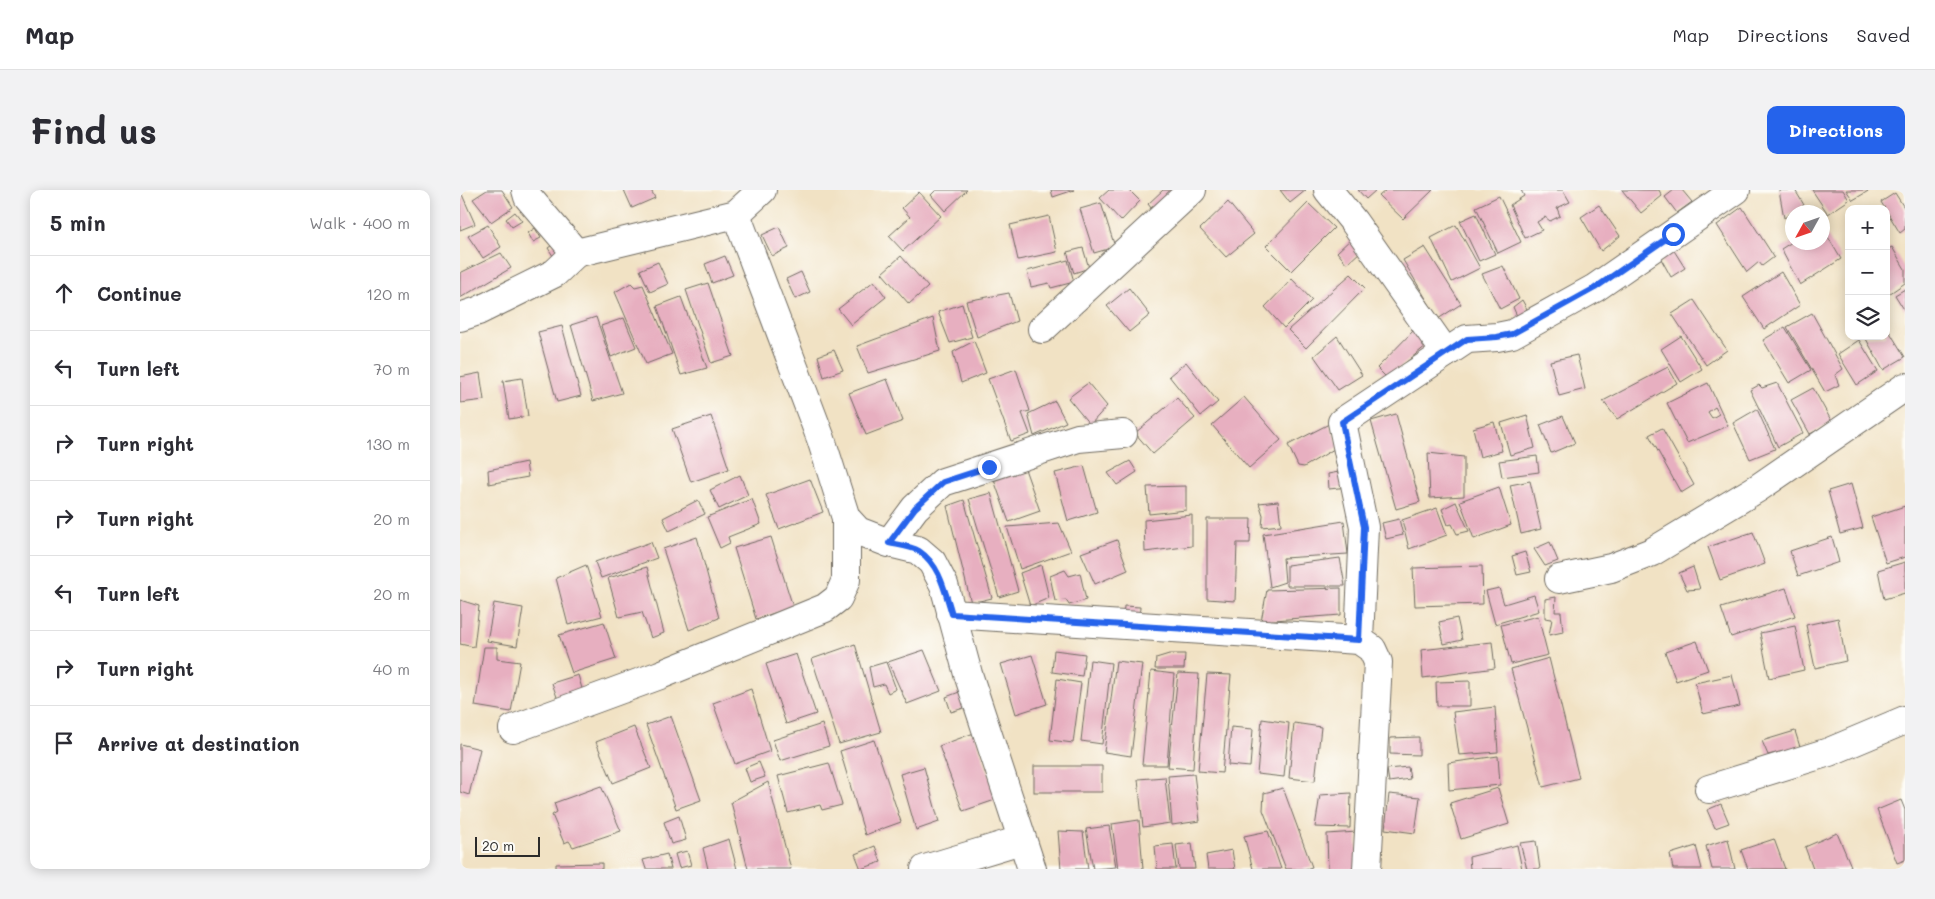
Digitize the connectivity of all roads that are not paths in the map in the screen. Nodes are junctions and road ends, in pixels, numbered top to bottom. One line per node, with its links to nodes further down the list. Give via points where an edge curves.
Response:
1 (526, 190): 7 (street, via 528,197)
2 (762, 190): 6 (street)
3 (1192, 190): 9 (street)
4 (1328, 190): 10 (street)
5 (1736, 190): 10 (street, via 1595,288 1512,334 1467,339)
6 (736, 214): 7 (street); 13 (street, via 822,439)
7 (576, 253): 8 (street, via 555,273)
8 (460, 317)
9 (1042, 329)
10 (1446, 353): 17 (street, via 1342,422 1364,527)
11 (1905, 386): 15 (street, via 1758,488 1652,552 1611,568)
12 (1123, 434): 14 (street, via 1078,438 943,482 915,508)
13 (846, 518): 14 (street, via 858,531); 19 (street, via 846,580 838,598 825,608 660,675)
14 (889, 543): 16 (street, via 918,550 932,562 944,585)
15 (1559, 579)
16 (952, 614): 17 (street); 21 (street)
17 (1359, 640): 24 (street, via 1372,650 1378,662)
18 (1905, 720): 20 (street, via 1829,752)
19 (513, 729)
20 (1709, 789)
21 (1021, 840): 22 (street); 23 (street)
22 (925, 869)
23 (1032, 869)
24 (1367, 869)

